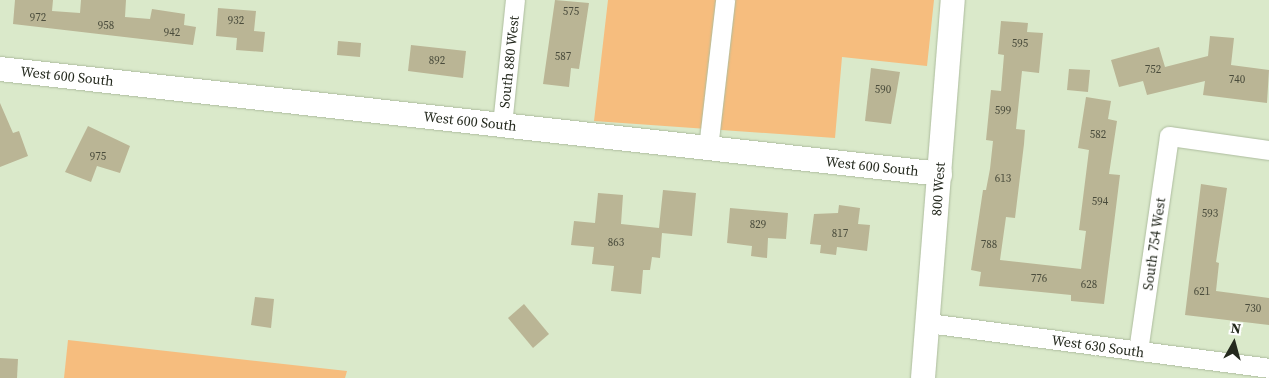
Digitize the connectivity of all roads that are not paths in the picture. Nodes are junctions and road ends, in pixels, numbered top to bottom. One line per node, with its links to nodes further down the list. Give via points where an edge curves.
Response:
1 (515, 0): 5 (street, South 880 West)
2 (725, 0): 6 (street)
3 (953, 0): 8 (street, 800 West)
4 (0, 69): 5 (street, West 600 South)
5 (502, 125): 6 (street, West 600 South)
6 (708, 148): 8 (street, West 600 South)
7 (1269, 150): 10 (street, South 754 West, via 1169,136)
8 (940, 174): 9 (street, 800 West)
9 (928, 322): 10 (street, West 630 South); 12 (street, 800 West)
10 (1138, 351): 11 (street, West 630 South)
11 (1269, 368)
12 (923, 378)

